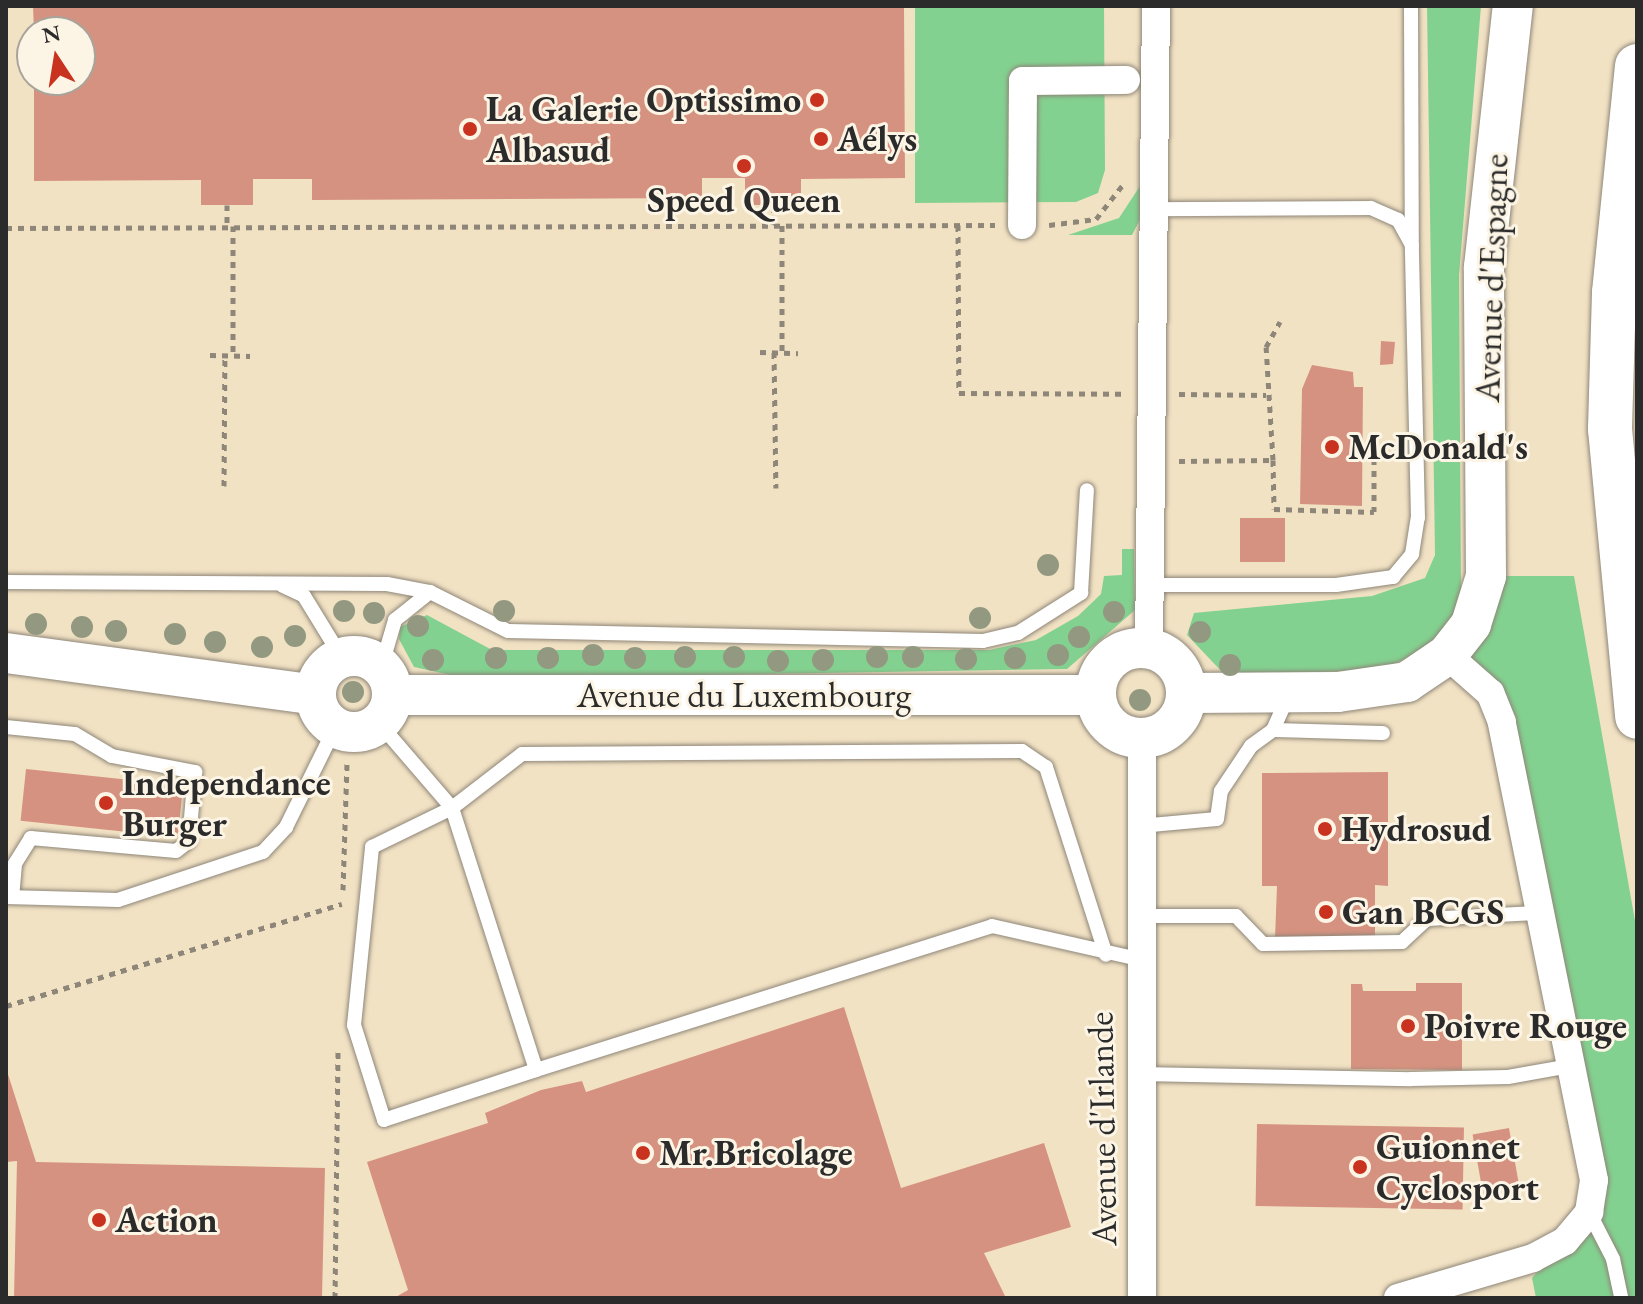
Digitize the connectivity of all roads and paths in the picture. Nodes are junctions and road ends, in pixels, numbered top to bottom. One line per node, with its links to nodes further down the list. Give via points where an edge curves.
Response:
1 (1156, 6): 9 (street)
2 (1411, 6): 16 (lane)
3 (1513, 6): 40 (street, Avenue d'Espagne, via 1484,267 1486,576 1471,624)
4 (1637, 65): 47 (highway, via 1614,293 1610,429)
5 (1126, 80): 13 (street, via 1023,81)
6 (1127, 164): 13 (path, via 1115,200 1096,219)
7 (227, 205): 14 (path)
8 (774, 205): 10 (path)
9 (1157, 209): 16 (lane, via 1371,208 1398,220); 26 (street)
10 (773, 225): 11 (path); 14 (path)
11 (782, 225): 12 (path); 20 (path)
12 (958, 225): 13 (path); 26 (path, via 959,393)
13 (1022, 225)
14 (230, 226): 15 (path); 24 (path)
15 (6, 228)
16 (1412, 245): 36 (lane, via 1418,518 1412,554 1393,577 1336,585)
17 (1280, 322): 27 (path, via 1266,347)
18 (760, 352): 19 (path)
19 (774, 352): 20 (path); 32 (path)
20 (782, 352): 21 (path)
21 (798, 353)
22 (210, 355): 23 (path)
23 (225, 355): 24 (path); 31 (path)
24 (233, 356): 25 (path)
25 (250, 356)
26 (1153, 394): 27 (path); 36 (street)
27 (1266, 395): 29 (path)
28 (1374, 446): 29 (path, via 1374,512 1274,509)
29 (1273, 460): 30 (path)
30 (1176, 461)
31 (224, 486)
32 (776, 488)
33 (1087, 490): 37 (lane, via 1081,593 1018,633 983,641 508,631)
34 (6, 582): 35 (lane)
35 (279, 585): 37 (lane, via 387,584); 41 (lane, via 304,596)
36 (1150, 585): 38 (street)
37 (430, 592): 44 (lane, via 395,620)
38 (1149, 648): 43 (street, via 1176,664); 45 (street, via 1111,659)
39 (10, 655): 46 (street, via 257,682)
40 (1447, 655): 42 (street, Avenue d'Espagne, via 1407,682); 56 (street, via 1490,693 1502,722)
41 (342, 658): 44 (street, via 363,657); 46 (street, via 322,672)
42 (1290, 692): 43 (street, Avenue d'Espagne); 49 (lane)
43 (1187, 693): 51 (street, via 1178,720)
44 (384, 695): 45 (street, Avenue du Luxembourg); 46 (street, via 358,732); 52 (lane)
45 (1096, 695): 51 (street, via 1105,721)
46 (325, 712): 54 (lane, via 286,827 263,852 118,900)
47 (1637, 717)
48 (6, 727): 54 (lane, via 75,734 112,756 195,772 189,841 176,851 31,838 15,864)
49 (1273, 730): 50 (lane); 53 (lane, via 1251,746 1221,791 1217,819)
50 (1383, 733)
51 (1142, 739): 53 (street, Avenue d'Irlande)
52 (452, 808): 58 (lane, via 522,754 1022,751 1046,767); 62 (lane); 62 (lane, via 372,847 354,1025 384,1120)
53 (1140, 826): 57 (street, Avenue d'Irlande)
54 (9, 897)
55 (342, 904): 60 (path)
56 (1536, 913): 57 (lane, via 1427,919 1402,942 1263,944 1236,916); 61 (street)
57 (1139, 916): 59 (street, Avenue d'Irlande)
58 (1106, 955): 59 (lane); 62 (lane, via 992,926)
59 (1138, 959): 63 (street, Avenue d'Irlande)
60 (6, 1006)
61 (1569, 1066): 63 (lane, via 1439,1078); 64 (street, via 1594,1180)
62 (536, 1070)
63 (1139, 1074): 65 (street, Avenue d'Irlande)
64 (1589, 1212): 66 (street, via 1565,1241 1533,1258); 67 (lane, via 1613,1259)
65 (1142, 1298)
66 (1398, 1298)
67 (1621, 1298)

